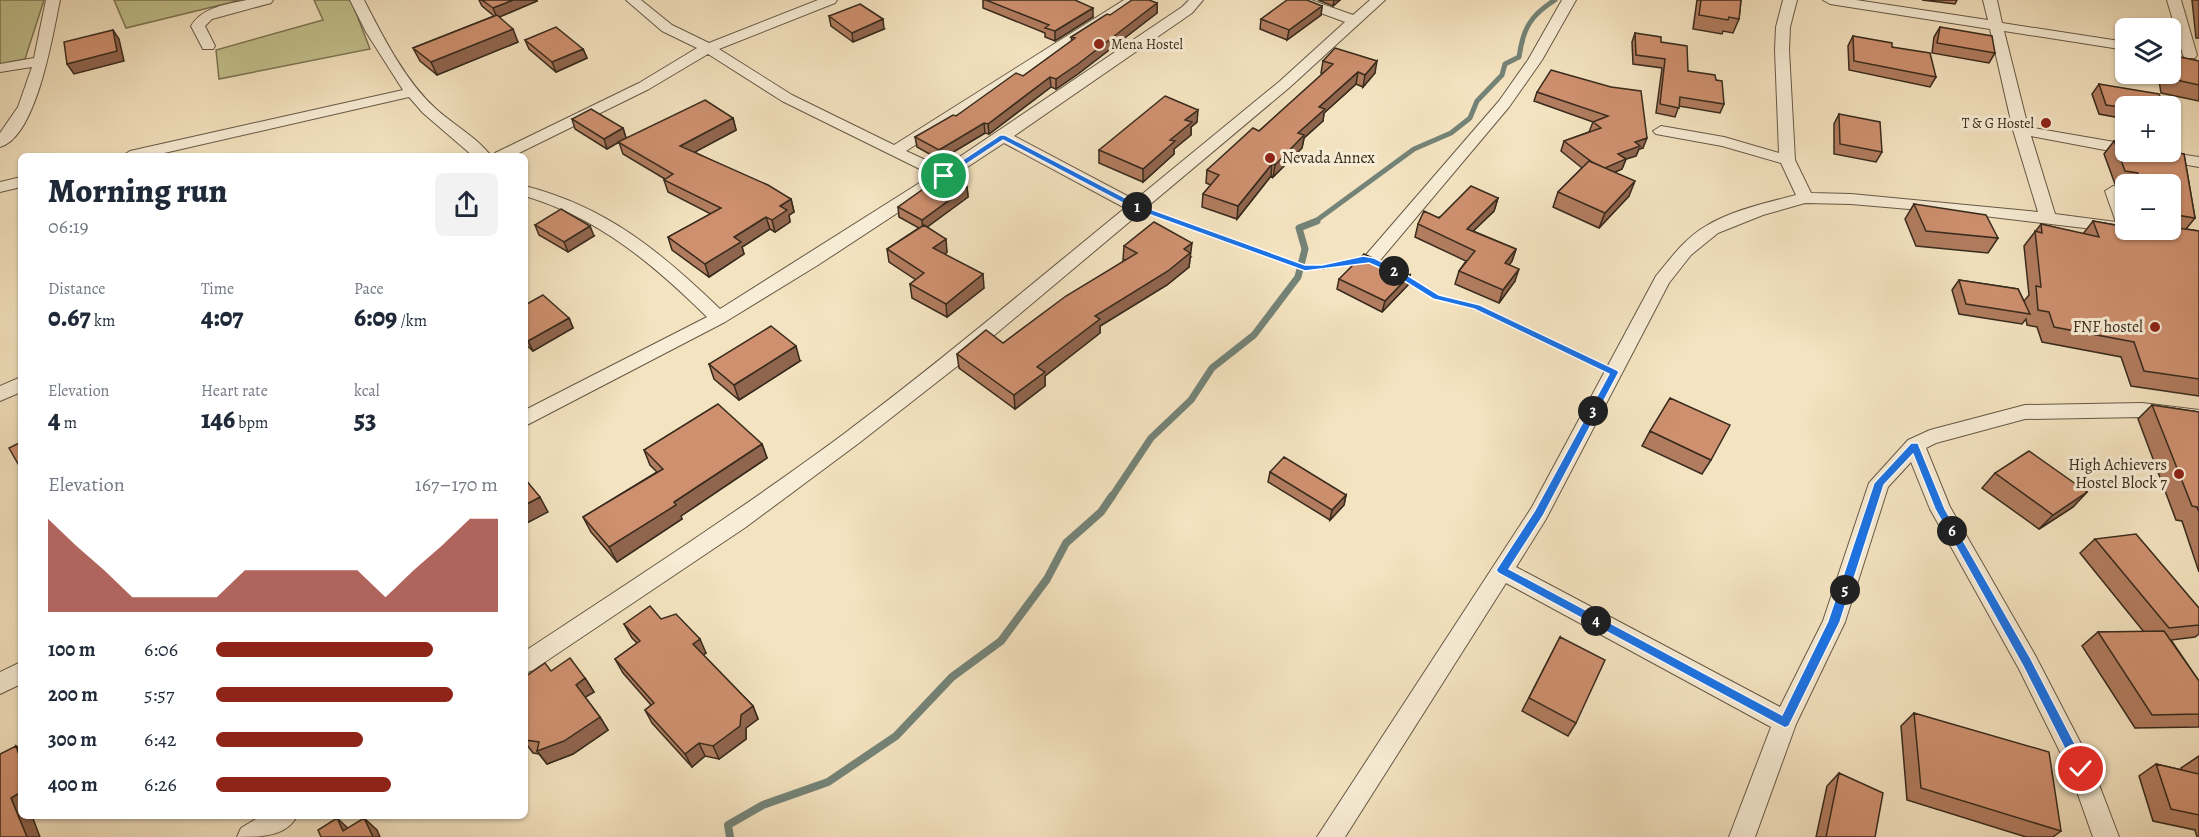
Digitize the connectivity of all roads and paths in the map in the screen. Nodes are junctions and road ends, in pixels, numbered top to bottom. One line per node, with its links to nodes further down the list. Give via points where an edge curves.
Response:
1 (53, 0): 21 (street)
2 (266, 0): 18 (street, via 201,19 198,26)
3 (357, 0): 23 (street)
4 (633, 0): 19 (street, via 667,28)
5 (830, 0): 19 (street)
6 (1133, 0): 29 (street)
7 (1196, 0): 26 (street)
8 (1299, 0): 15 (street)
9 (1378, 0): 15 (street)
10 (1569, 0): 44 (street, via 1504,104)
11 (1790, 0): 34 (street, via 1782,50)
12 (1830, 0): 16 (street)
13 (1990, 0): 16 (street)
14 (2174, 0): 20 (street)
15 (1355, 21): 41 (street)
16 (1998, 27): 17 (street); 24 (street)
17 (2115, 44)
18 (208, 45)
19 (708, 48): 29 (street, via 787,98); 32 (street, via 644,86)
20 (2194, 56)
21 (39, 61): 22 (street); 27 (street, via 28,100)
22 (0, 68)
23 (412, 92): 30 (street); 31 (street)
24 (2021, 130): 28 (street); 42 (street)
25 (1661, 131): 34 (street, via 1724,142)
26 (1003, 136): 36 (street); 41 (street)
27 (0, 142)
28 (2115, 147)
29 (895, 151): 36 (street)
30 (143, 153)
31 (479, 153)
32 (507, 153)
33 (2181, 159): 35 (street)
34 (1787, 160): 40 (street)
35 (2199, 162)
36 (944, 176): 45 (street)
37 (18, 183): 38 (street)
38 (0, 187)
39 (528, 192): 45 (street, via 570,204 623,234 651,254)
40 (1805, 198): 42 (street); 46 (street, via 1712,229 1685,251 1662,280)
41 (1137, 207): 44 (path, via 1294,266 1322,268); 53 (street, via 852,438 739,520)
42 (2048, 218): 43 (street)
43 (2115, 226)
44 (1371, 260): 46 (path, via 1436,297 1477,307)
45 (719, 318): 49 (street)
46 (1614, 372): 52 (street, via 1539,513)
47 (18, 385): 48 (street)
48 (0, 394)
49 (528, 417)
50 (2199, 417): 51 (street, via 2142,410 2025,412 1930,437)
51 (1915, 445): 56 (street, via 1880,483 1834,622); 61 (street, via 1941,509 2027,662 2081,769)
52 (1502, 570): 56 (street); 59 (street)
53 (528, 661)
54 (18, 674): 55 (street)
55 (0, 684)
56 (1785, 723): 60 (street)
57 (279, 819): 58 (street)
58 (250, 837)
59 (1330, 837)
60 (1742, 837)
61 (2106, 837)

